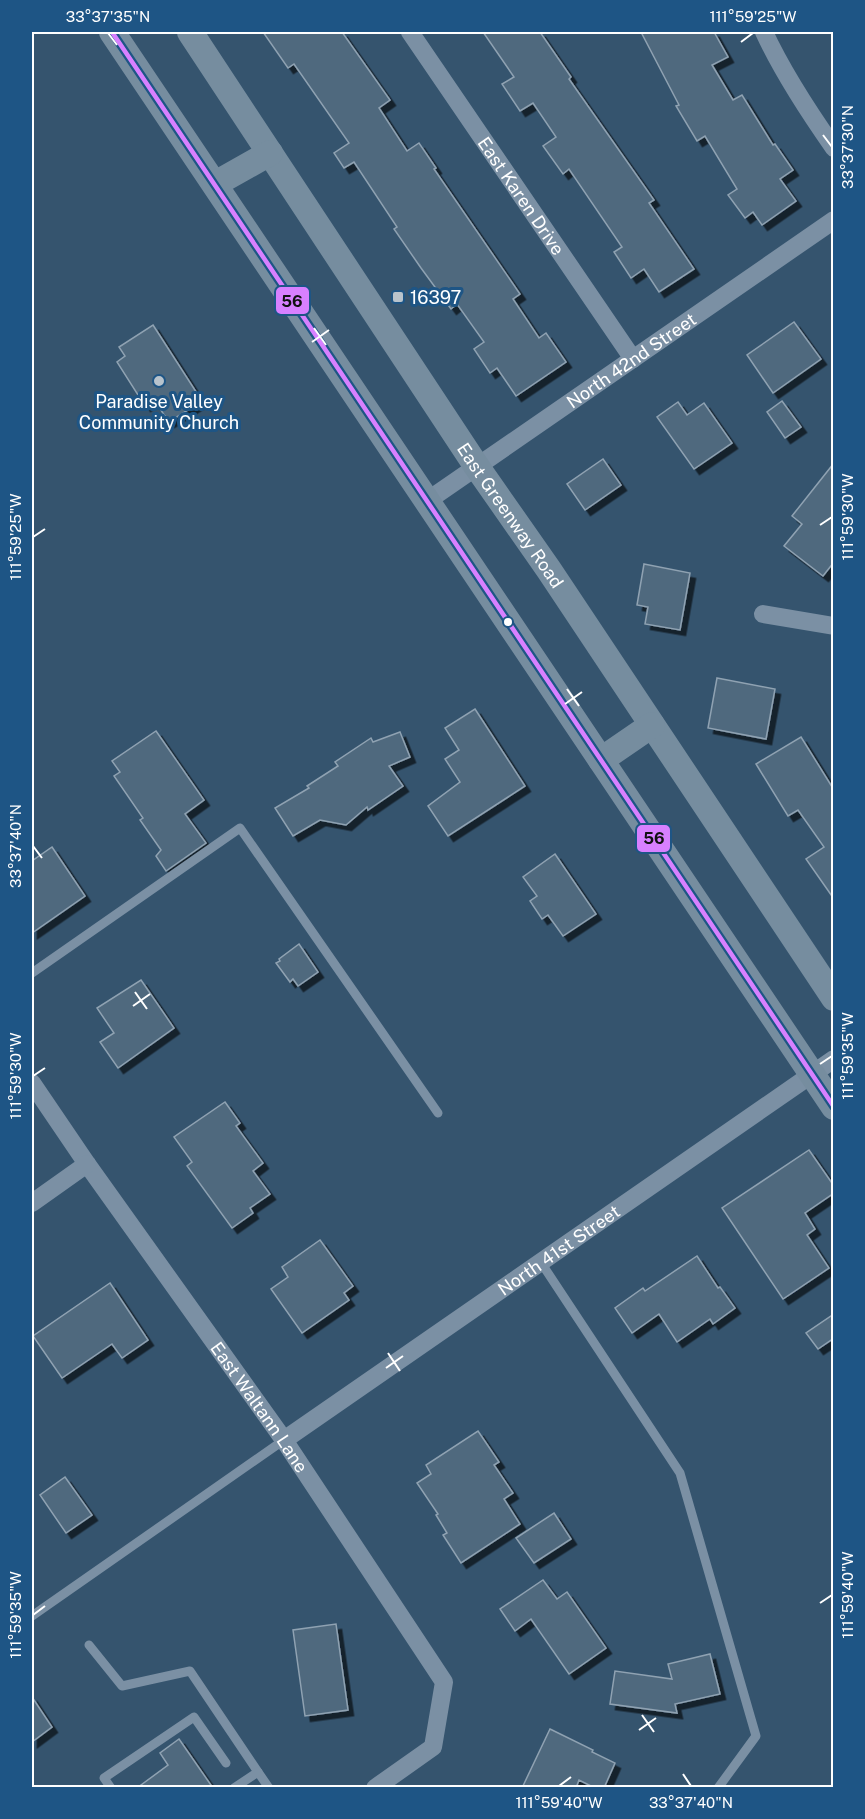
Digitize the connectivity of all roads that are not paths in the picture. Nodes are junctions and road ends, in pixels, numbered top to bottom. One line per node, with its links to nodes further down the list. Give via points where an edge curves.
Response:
1 (112, 32): 7 (main road)
2 (190, 32): 6 (main road, East Greenway Road)
3 (410, 32): 9 (street, East Karen Drive)
4 (764, 32): 5 (street)
5 (834, 148)
6 (270, 153): 7 (main road); 10 (main road, East Greenway Road)
7 (214, 184): 11 (main road)
8 (834, 220): 9 (street, North 42nd Street)
9 (633, 359): 10 (street, North 42nd Street)
10 (477, 467): 11 (street, North 42nd Street); 14 (main road, East Greenway Road)
11 (428, 501): 15 (main road)
12 (763, 614): 13 (street)
13 (834, 626)
14 (652, 725): 15 (main road); 17 (main road, East Greenway Road)
15 (601, 760): 19 (main road)
16 (32, 973): 22 (lane, via 240,828)
17 (834, 998)
18 (834, 1059): 19 (street, North 41st Street)
19 (812, 1074): 21 (main road); 25 (street, North 41st Street)
20 (32, 1083): 23 (street, East Waltann Lane)
21 (834, 1107)
22 (438, 1113)
23 (87, 1164): 24 (street); 26 (street, East Waltann Lane)
24 (32, 1203)
25 (540, 1262): 26 (street, North 41st Street); 35 (lane, via 680,1473 756,1736)
26 (284, 1440): 27 (lane); 34 (street, East Waltann Lane, via 444,1682 433,1747)
27 (32, 1616)
28 (89, 1645): 30 (lane, via 122,1686 190,1671)
29 (226, 1764): 31 (lane, via 194,1717 104,1778)
30 (258, 1772): 32 (lane); 33 (lane)
31 (111, 1788)
32 (234, 1788)
33 (269, 1788)
34 (375, 1788)
35 (718, 1788)

